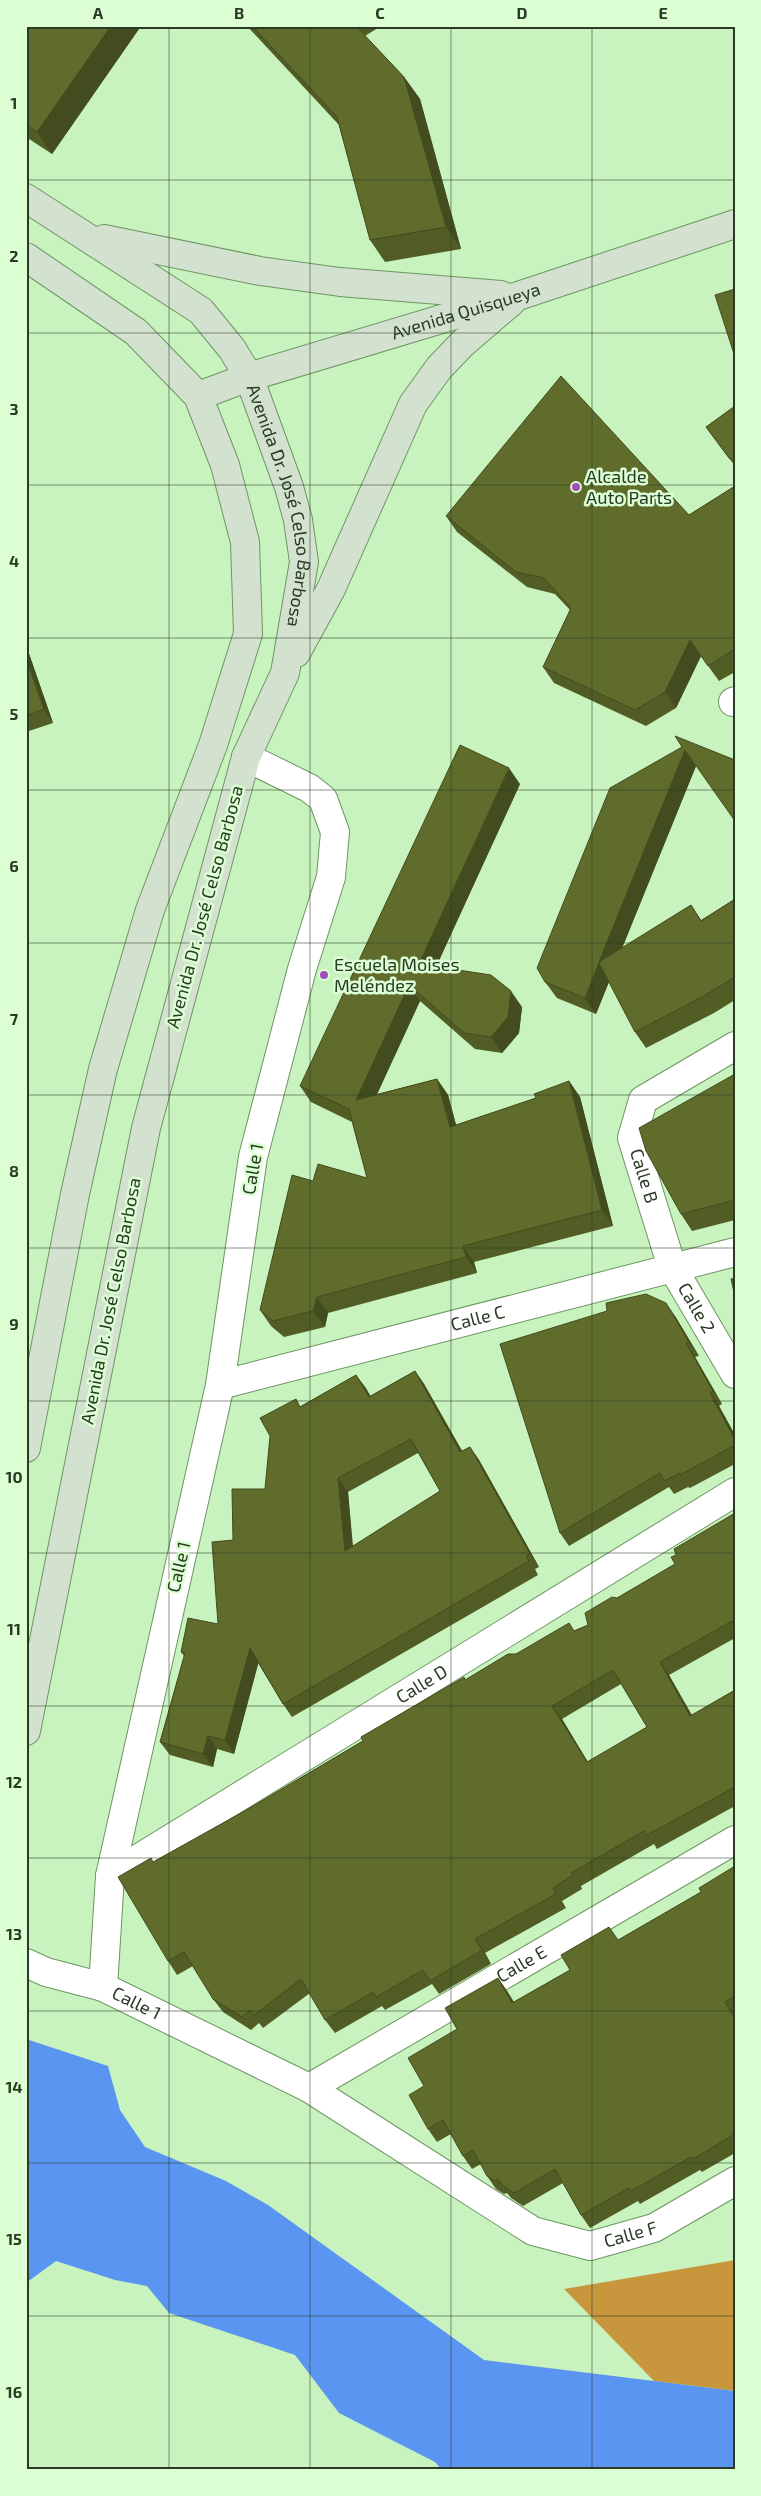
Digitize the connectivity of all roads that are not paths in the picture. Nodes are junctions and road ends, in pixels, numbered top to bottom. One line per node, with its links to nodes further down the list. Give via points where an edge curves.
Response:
1 (26, 198): 3 (street, Avenida Dr. José Celso Barbosa)
2 (735, 224): 5 (street, Avenida Quisqueya)
3 (85, 235): 5 (street, via 260,271 340,282); 6 (street, Avenida Dr. José Celso Barbosa, via 201,311 232,349)
4 (26, 257): 7 (street, Avenida Dr. José Celso Barbosa, via 136,332)
5 (518, 296): 6 (street, Avenida Quisqueya); 8 (street, via 456,350 413,404 331,588)
6 (249, 377): 7 (street, Avenida Quisqueya); 8 (street, Avenida Dr. José Celso Barbosa, via 298,520 302,553 300,590)
7 (198, 396): 9 (street, Avenida Dr. José Celso Barbosa, via 225,465 245,542 248,634)
8 (285, 673): 10 (street, Avenida Dr. José Celso Barbosa)
9 (213, 745): 10 (street); 16 (street, Avenida Dr. José Celso Barbosa, via 150,910 103,1069 75,1194)
10 (246, 757): 15 (street, Calle 1, via 309,788 323,799 335,832 331,877 302,969 253,1156); 18 (street, Avenida Dr. José Celso Barbosa, via 146,1128)
11 (735, 1046): 13 (street, Calle B, via 643,1100 632,1138)
12 (735, 1252): 13 (street, Calle C)
13 (672, 1267): 14 (street, Calle 2); 15 (street, Calle C)
14 (735, 1374)
15 (220, 1385): 20 (street, Calle 1)
16 (26, 1448)
17 (735, 1492): 20 (street, Calle D)
18 (26, 1731)
19 (735, 1840): 23 (street, Calle E)
20 (110, 1876): 22 (street, Calle 1)
21 (26, 1964): 22 (street)
22 (104, 1987): 23 (street, Calle 1)
23 (309, 2088): 25 (street, Calle 1)
24 (735, 2181): 25 (street, Calle F, via 654,2228 590,2246 533,2231)
25 (493, 2205)

